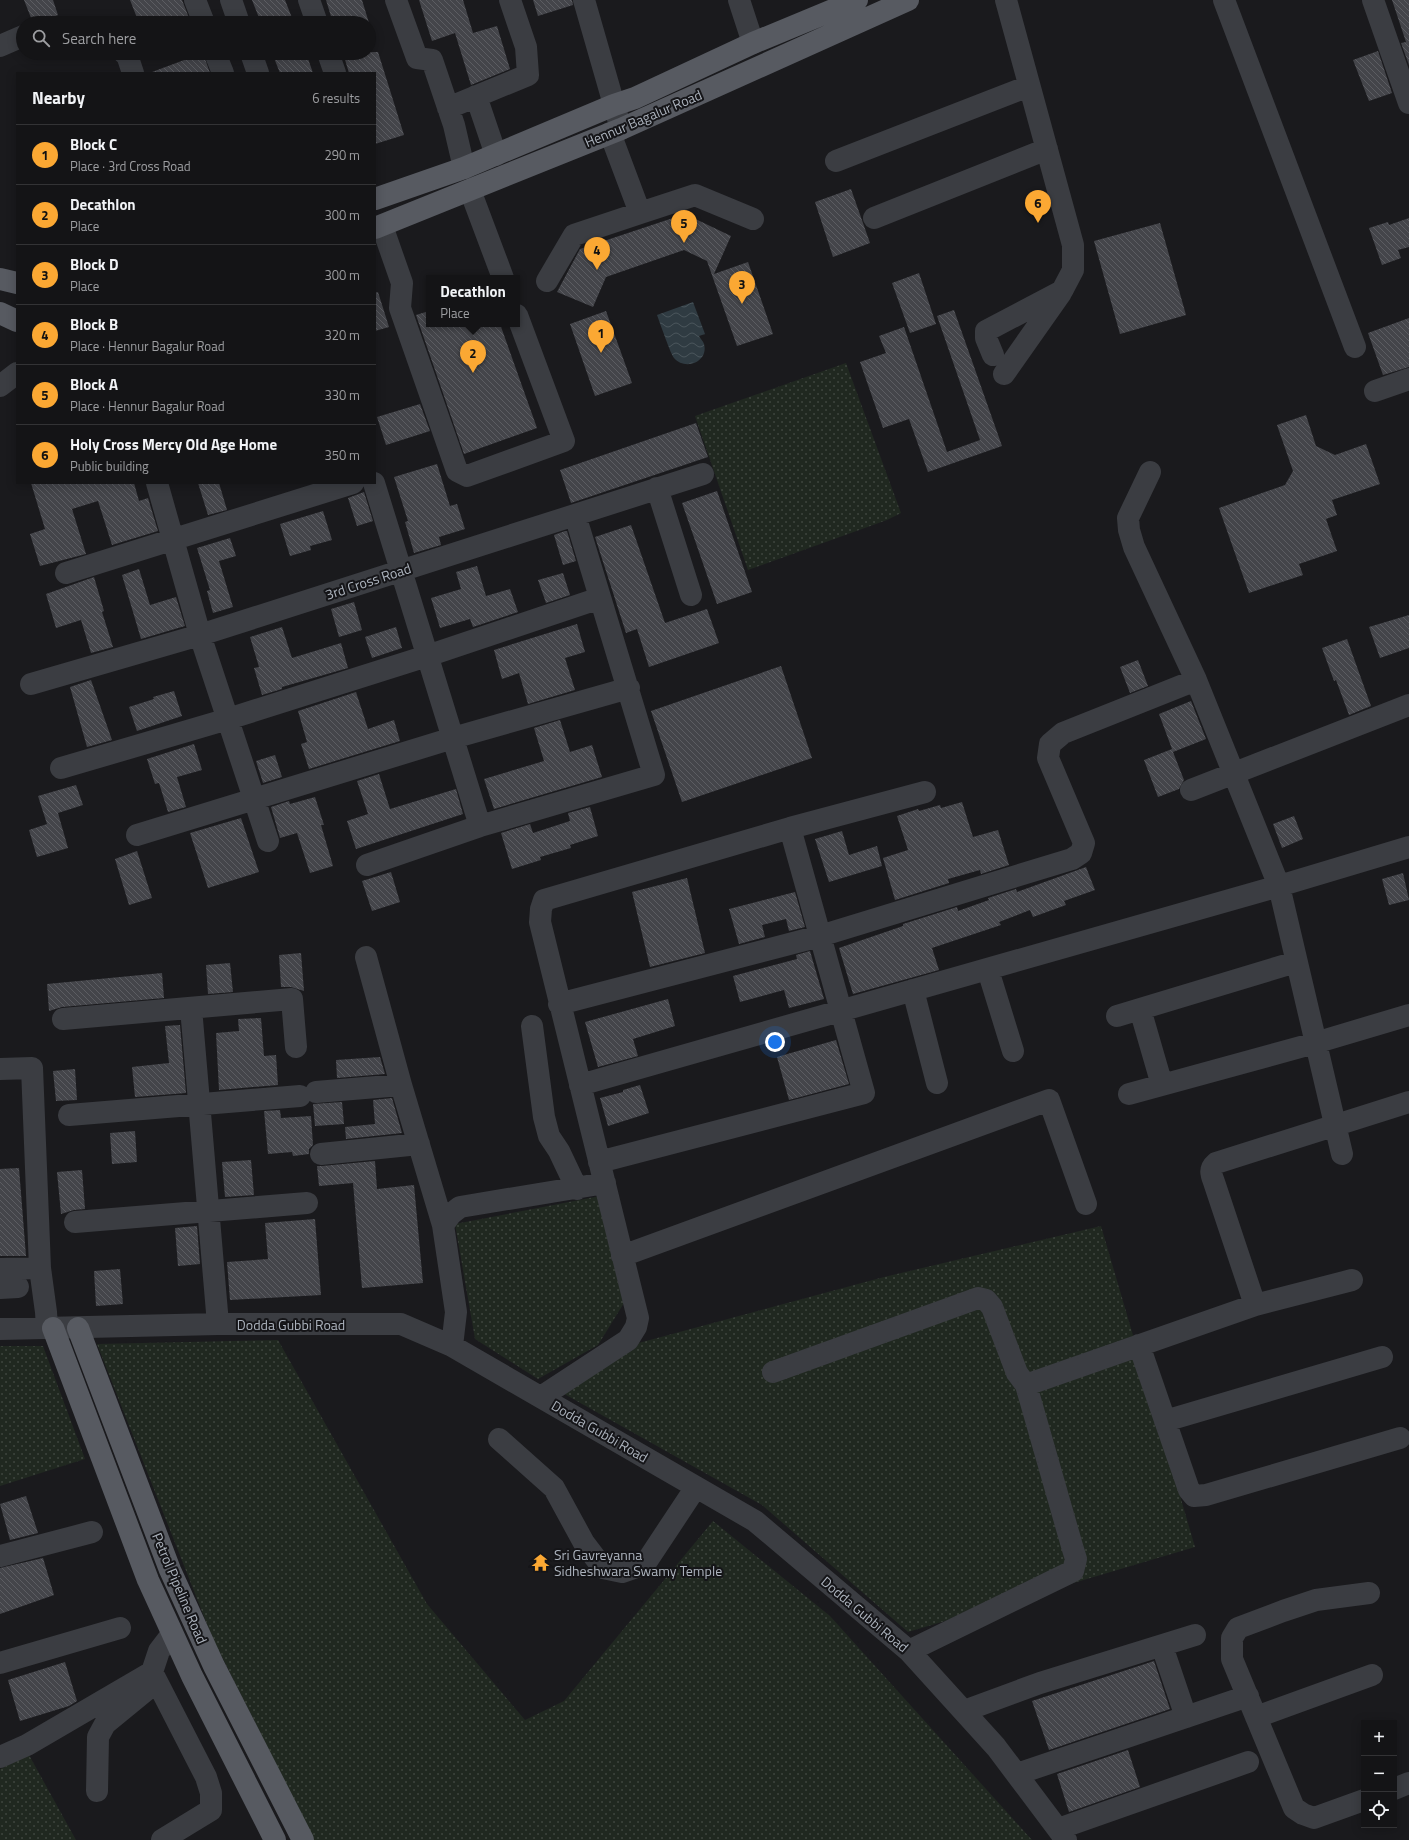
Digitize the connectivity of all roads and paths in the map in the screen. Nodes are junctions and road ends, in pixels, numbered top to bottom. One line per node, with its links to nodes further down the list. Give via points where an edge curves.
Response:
1 (195, 0): 13 (street)
2 (231, 0): 14 (street)
3 (309, 0): 15 (street)
4 (396, 0): 31 (street, via 417,58 432,60)
5 (510, 0): 28 (street, via 526,47 528,75)
6 (584, 0): 30 (street)
7 (739, 0): 17 (street)
8 (858, 0): 17 (main road, Hennur Bagalur Road)
9 (908, 0): 32 (main road, Hennur Bagalur Road)
10 (1006, 0): 27 (street)
11 (1224, 0): 51 (street)
12 (1373, 0): 29 (street)
13 (201, 16)
14 (237, 16)
15 (315, 16)
16 (16, 39): 18 (street)
17 (753, 43): 30 (main road, Hennur Bagalur Road, via 635,98)
18 (0, 46)
19 (129, 60): 23 (street)
20 (218, 60): 24 (street)
21 (253, 60): 25 (street)
22 (330, 60): 26 (street)
23 (133, 72)
24 (223, 72)
25 (258, 72)
26 (335, 72)
27 (1029, 86): 33 (street); 35 (street)
28 (476, 96): 31 (street); 34 (street)
29 (1409, 103)
30 (614, 105): 32 (street); 34 (main road, Hennur Bagalur Road)
31 (448, 108): 36 (street)
32 (616, 131): 37 (main road, Hennur Bagalur Road); 39 (street)
33 (1047, 149): 40 (street); 47 (street, via 1073,245 1073,270)
34 (496, 155): 36 (main road, Hennur Bagalur Road)
35 (836, 161)
36 (464, 168): 38 (main road, Hennur Bagalur Road)
37 (470, 190): 42 (main road, Hennur Bagalur Road); 43 (street)
38 (376, 195)
39 (640, 213): 41 (street, via 695,195); 45 (street, via 574,235)
40 (874, 218)
41 (753, 219)
42 (378, 227): 50 (street, via 402,283 400,308 457,471 467,476 564,441)
43 (502, 275)
44 (0, 279): 46 (main road)
45 (547, 281)
46 (16, 283)
47 (1062, 291): 52 (street, via 986,331); 54 (street)
48 (0, 313): 49 (main road)
49 (16, 321)
50 (520, 323)
51 (1355, 347)
52 (993, 355)
53 (16, 374): 56 (street)
54 (1004, 374)
55 (1409, 379): 57 (street)
56 (0, 386)
57 (1375, 391)
58 (1150, 472): 72 (street, via 1128,518 1129,530 1134,547)
59 (703, 474): 63 (street, 3rd Cross Road)
60 (157, 484): 65 (street)
61 (350, 484): 65 (street)
62 (374, 484): 66 (street)
63 (656, 488): 64 (street, 3rd Cross Road); 68 (street)
64 (575, 515): 66 (street, 3rd Cross Road); 69 (street)
65 (172, 539): 67 (street); 70 (street)
66 (401, 570): 70 (street, 3rd Cross Road); 71 (street)
67 (66, 573)
68 (691, 595)
69 (600, 598): 71 (street); 74 (street)
70 (200, 635): 73 (street, 3rd Cross Road); 76 (street)
71 (427, 656): 76 (street); 77 (street)
72 (1196, 680): 79 (street); 90 (street, via 1063,732 1050,744 1048,758 1084,842 1081,853 1072,859)
73 (30, 684)
74 (629, 688): 77 (street); 83 (street, via 654,775)
75 (1409, 704): 79 (street)
76 (228, 719): 78 (street); 82 (street)
77 (453, 738): 82 (street); 83 (street)
78 (61, 768)
79 (1233, 772): 80 (street); 89 (street)
80 (1191, 790)
81 (925, 792): 84 (street)
82 (254, 798): 85 (street); 86 (street)
83 (480, 826): 88 (street)
84 (790, 828): 90 (street); 95 (street, via 544,900 540,922)
85 (137, 835)
86 (268, 841)
87 (1409, 846): 89 (street)
88 (367, 865)
89 (1278, 886): 92 (street); 93 (street)
90 (820, 936): 95 (street); 98 (street)
91 (366, 957): 108 (street)
92 (1296, 962): 97 (street); 103 (street)
93 (988, 970): 94 (street); 105 (street)
94 (913, 990): 98 (street); 107 (street)
95 (559, 1004): 109 (street)
96 (191, 1008): 101 (street); 104 (street, via 292,999); 113 (street)
97 (1140, 1009): 100 (street); 110 (street)
98 (841, 1011): 109 (street); 119 (street, via 864,1093)
99 (1409, 1015): 103 (street)
100 (1117, 1016)
101 (63, 1019)
102 (532, 1026): 121 (street, via 544,1118 549,1136)
103 (1315, 1043): 110 (street); 115 (street)
104 (296, 1047)
105 (1013, 1052)
106 (0, 1069): 128 (street, via 32,1068)
107 (936, 1083)
108 (401, 1085): 113 (street); 116 (street)
109 (580, 1085): 119 (street)
110 (1162, 1085): 111 (street)
111 (1129, 1094)
112 (1409, 1102): 115 (street)
113 (199, 1104): 114 (street); 124 (street)
114 (70, 1115)
115 (1334, 1126): 118 (street); 131 (street, via 1212,1166 1210,1171)
116 (419, 1144): 117 (street); 126 (street)
117 (321, 1154)
118 (1342, 1154)
119 (599, 1162): 120 (street)
120 (605, 1183): 121 (street); 127 (street)
121 (577, 1189): 126 (street, via 460,1207)
122 (307, 1203): 124 (street)
123 (1086, 1204): 127 (street, via 1049,1100)
124 (208, 1211): 125 (street); 132 (street)
125 (75, 1222)
126 (443, 1225): 137 (street, via 456,1312)
127 (622, 1256): 141 (street, via 637,1312 636,1327 628,1340)
128 (40, 1268): 129 (street); 133 (street)
129 (0, 1269)
130 (1352, 1280): 131 (street)
131 (1255, 1305): 136 (street)
132 (218, 1324): 134 (street, Dodda Gubbi Road); 137 (street, Dodda Gubbi Road, via 402,1324)
133 (50, 1328): 134 (street, Dodda Gubbi Road); 135 (street, Dodda Gubbi Road); 150 (main road, Petrol Pipeline Road, via 148,1580)
134 (78, 1328): 171 (main road, Petrol Pipeline Road, via 170,1570 214,1666)
135 (0, 1329)
136 (1139, 1345): 140 (street); 142 (street)
137 (452, 1346): 141 (street, Dodda Gubbi Road)
138 (1382, 1357): 142 (street)
139 (773, 1372): 140 (street, via 978,1298 986,1300 992,1307 1017,1373)
140 (1026, 1385): 153 (street, via 1076,1559 1073,1572)
141 (542, 1397): 145 (street, Dodda Gubbi Road)
142 (1165, 1421): 143 (street, via 1189,1490 1194,1496 1206,1495)
143 (1400, 1438)
144 (500, 1439): 145 (street, via 554,1488 584,1543 602,1568 622,1572 646,1564)
145 (696, 1487): 153 (street, Dodda Gubbi Road, via 755,1520)
146 (92, 1532): 147 (street)
147 (0, 1556)
148 (1369, 1593): 157 (street, via 1316,1600 1238,1628 1232,1638 1232,1659)
149 (120, 1628): 154 (street)
150 (172, 1634): 156 (street, via 159,1651); 170 (main road, Petrol Pipeline Road)
151 (1195, 1635): 152 (street)
152 (1162, 1646): 158 (street, via 1040,1683); 159 (street)
153 (909, 1651): 158 (street, Dodda Gubbi Road)
154 (0, 1663)
155 (1372, 1675): 160 (street)
156 (154, 1676): 161 (street); 166 (street, via 105,1724 98,1737); 169 (street, via 206,1777 211,1793 211,1810)
157 (1248, 1696): 159 (street); 160 (street)
158 (964, 1711): 163 (street, Dodda Gubbi Road)
159 (1186, 1717): 163 (street)
160 (1256, 1717): 167 (street, via 1294,1808 1314,1818)
161 (0, 1757)
162 (1248, 1762): 168 (street)
163 (1017, 1774): 168 (street, Dodda Gubbi Road)
164 (1409, 1783): 165 (street)
165 (1397, 1788)
166 (97, 1791)
167 (1361, 1801)
168 (1062, 1835)
169 (162, 1840)
170 (275, 1840)
171 (303, 1840)

